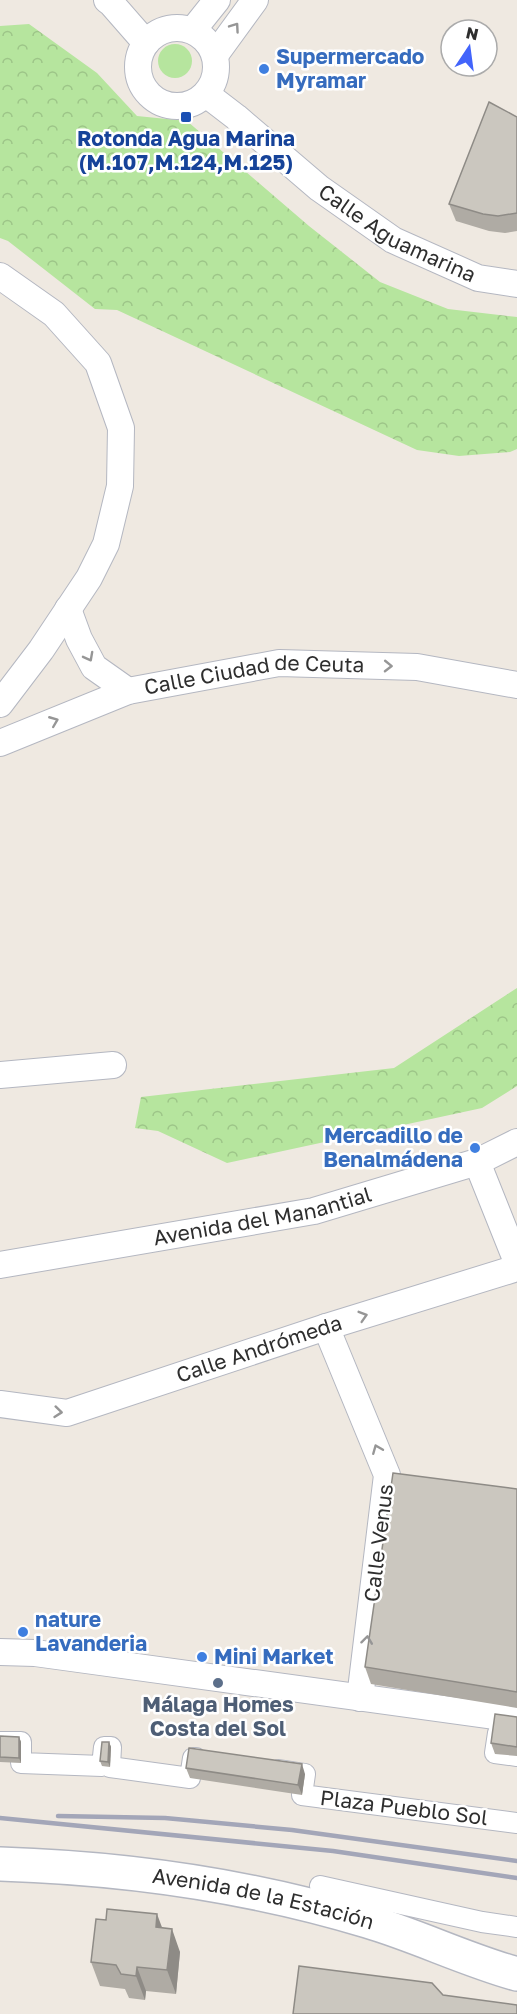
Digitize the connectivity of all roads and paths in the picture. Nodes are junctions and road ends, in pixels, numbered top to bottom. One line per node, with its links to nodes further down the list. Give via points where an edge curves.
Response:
1 (107, 0): 5 (street)
2 (217, 0): 4 (street)
3 (255, 0): 6 (street, one-way to 3)
4 (193, 30): 5 (street, via 172,28); 6 (street, via 212,47)
5 (146, 42): 7 (street, via 138,69 141,83 151,97 162,104 181,106 195,103)
6 (215, 56): 7 (street, via 214,83)
7 (206, 94): 9 (street, Calle Aguamarina, via 320,188 393,240 478,278)
8 (0, 276): 10 (street, via 54,314 98,363 121,428 120,486 106,544)
9 (517, 284)
10 (68, 609): 12 (street, one-way to 12, via 94,667); 13 (street)
11 (517, 685): 12 (street, Calle Ciudad de Ceuta, one-way to 11, via 279,663 417,667)
12 (128, 691): 14 (street, Calle Ciudad de Ceuta, one-way to 12)
13 (0, 704)
14 (0, 743)
15 (113, 1065): 16 (street)
16 (0, 1075)
17 (517, 1142): 18 (street, Avenida del Manantial)
18 (477, 1162): 19 (street); 20 (street, Avenida del Manantial, via 314,1211)
19 (517, 1262)
20 (0, 1265)
21 (517, 1268): 22 (street, Calle Andrómeda, one-way to 21)
22 (326, 1327): 23 (street, Calle Andrómeda, one-way to 22, via 67,1413); 26 (street, Calle Venus, one-way to 22, via 387,1475)
23 (0, 1404)
24 (0, 1652): 26 (street, via 35,1653)
25 (0, 1660): 29 (street, via 36,1661 499,1724 495,1754)
26 (360, 1698): 27 (street)
27 (517, 1719)
28 (0, 1742): 30 (street, via 21,1742 21,1763 102,1766 104,1747 111,1747 110,1767 190,1778 193,1758)
29 (517, 1756)
30 (215, 1761)
31 (260, 1768): 32 (street, Plaza Pueblo Sol, via 305,1774 302,1795)
32 (517, 1823)
33 (0, 1864): 36 (main road, Avenida de la Estación, via 69,1866 280,1896 369,1921)
34 (320, 1886): 35 (street)
35 (517, 1927)
36 (517, 1974)

